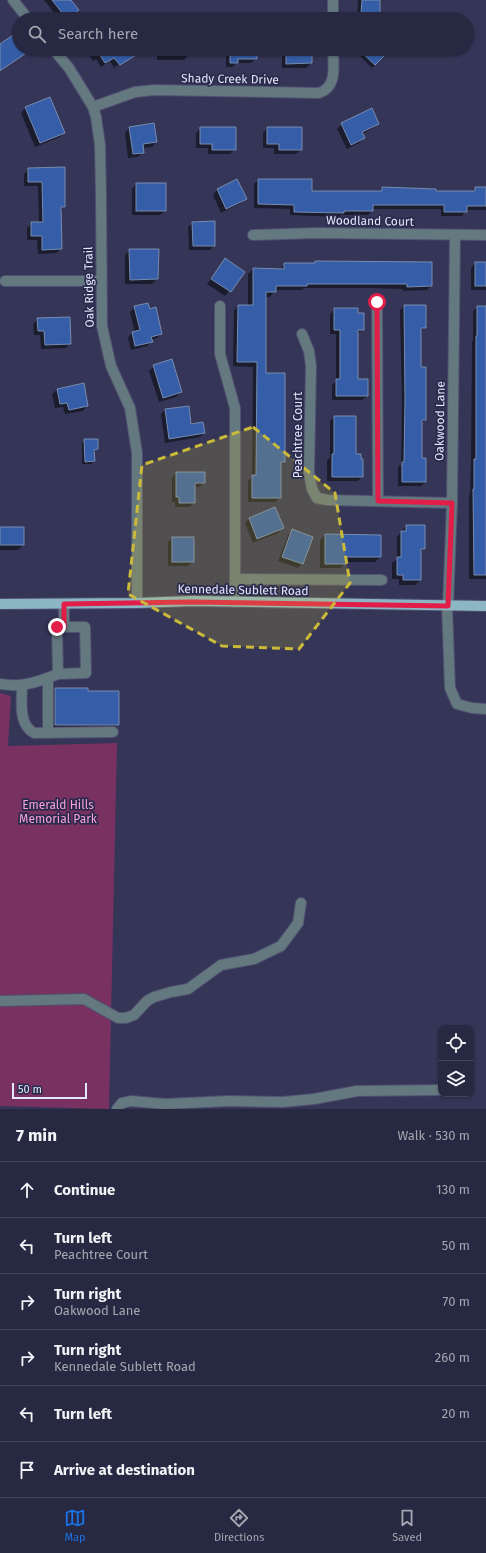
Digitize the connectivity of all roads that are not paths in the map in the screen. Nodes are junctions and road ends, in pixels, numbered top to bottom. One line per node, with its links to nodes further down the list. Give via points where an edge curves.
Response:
1 (13, 0): 3 (street)
2 (333, 0): 4 (street)
3 (22, 12)
4 (333, 12)
5 (59, 56): 7 (street, Oak Ridge Trail)
6 (333, 56): 7 (street, Shady Creek Drive, via 332,82 326,91 319,93 154,90 135,92)
7 (92, 107): 12 (street, Oak Ridge Trail, via 100,145)
8 (253, 235): 9 (street, Woodland Court)
9 (455, 235): 10 (street, Woodland Court); 17 (street, Oakwood Lane)
10 (486, 235)
11 (5, 281): 12 (street)
12 (101, 281): 21 (street, Oak Ridge Trail, via 102,326 111,366 130,408 137,453)
13 (377, 302): 16 (street)
14 (220, 306): 18 (street, via 220,354 235,408)
15 (302, 334): 16 (street, Peachtree Court, via 309,351 311,366 309,472 312,489 317,498 327,500)
16 (378, 501): 17 (street, Peachtree Court)
17 (452, 503): 24 (street, Oakwood Lane)
18 (235, 579): 19 (street); 20 (street)
19 (382, 580)
20 (235, 602): 21 (main road, Kennedale Sublett Road); 24 (main road, Kennedale Sublett Road)
21 (137, 603): 23 (main road, Kennedale Sublett Road)
22 (0, 604): 23 (main road, Kennedale Sublett Road)
23 (64, 604): 26 (street)
24 (447, 606): 25 (main road, Kennedale Sublett Road); 30 (street, Oakwood Lane, via 450,688 456,704)
25 (486, 606)
26 (64, 627): 27 (street, via 57,627); 27 (street, via 85,627 86,673)
27 (53, 676): 29 (street); 32 (street)
28 (0, 684): 29 (street)
29 (22, 686): 32 (street, via 24,724 34,733)
30 (486, 709)
31 (114, 732): 32 (street)
32 (48, 733)
33 (301, 903): 34 (street, via 298,923 281,946 254,959 221,965 188,989 154,997 134,1015 126,1018 118,1018 84,999)
34 (0, 1001)
35 (438, 1090): 36 (street, via 357,1091 300,1101 165,1104 131,1101 122,1103)
36 (117, 1109)

